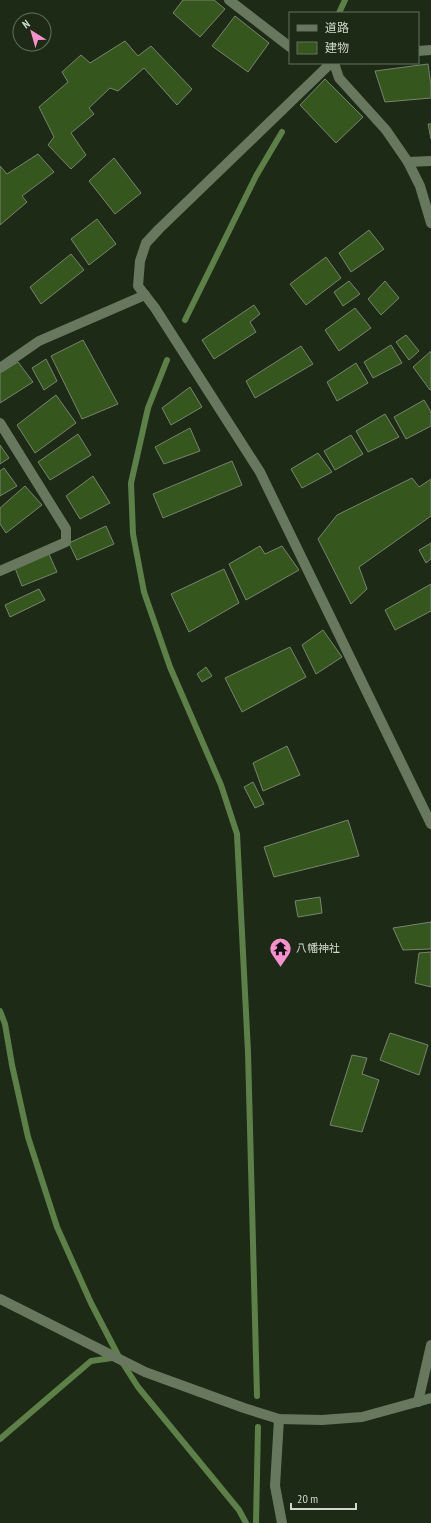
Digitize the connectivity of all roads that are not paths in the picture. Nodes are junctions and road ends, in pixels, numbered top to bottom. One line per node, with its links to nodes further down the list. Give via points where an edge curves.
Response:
1 (229, 0): 2 (street)
2 (289, 46)
3 (431, 50): 4 (street)
4 (419, 51)
5 (330, 64): 10 (street, via 146,243 140,261 138,286)
6 (334, 64): 8 (street, via 339,78 386,130)
7 (431, 161): 8 (street)
8 (408, 162): 9 (street, via 420,186)
9 (431, 223)
10 (145, 295): 11 (street, via 39,341); 14 (street, via 260,472)
11 (0, 368)
12 (0, 423): 13 (street, via 66,529 66,542)
13 (0, 571)
14 (431, 824)
15 (0, 1299): 19 (street, via 145,1372)
16 (431, 1345): 18 (street)
17 (431, 1398): 18 (street)
18 (418, 1402): 19 (street, via 362,1417 322,1420)
19 (279, 1419): 20 (street, via 275,1486)
20 (282, 1523)

